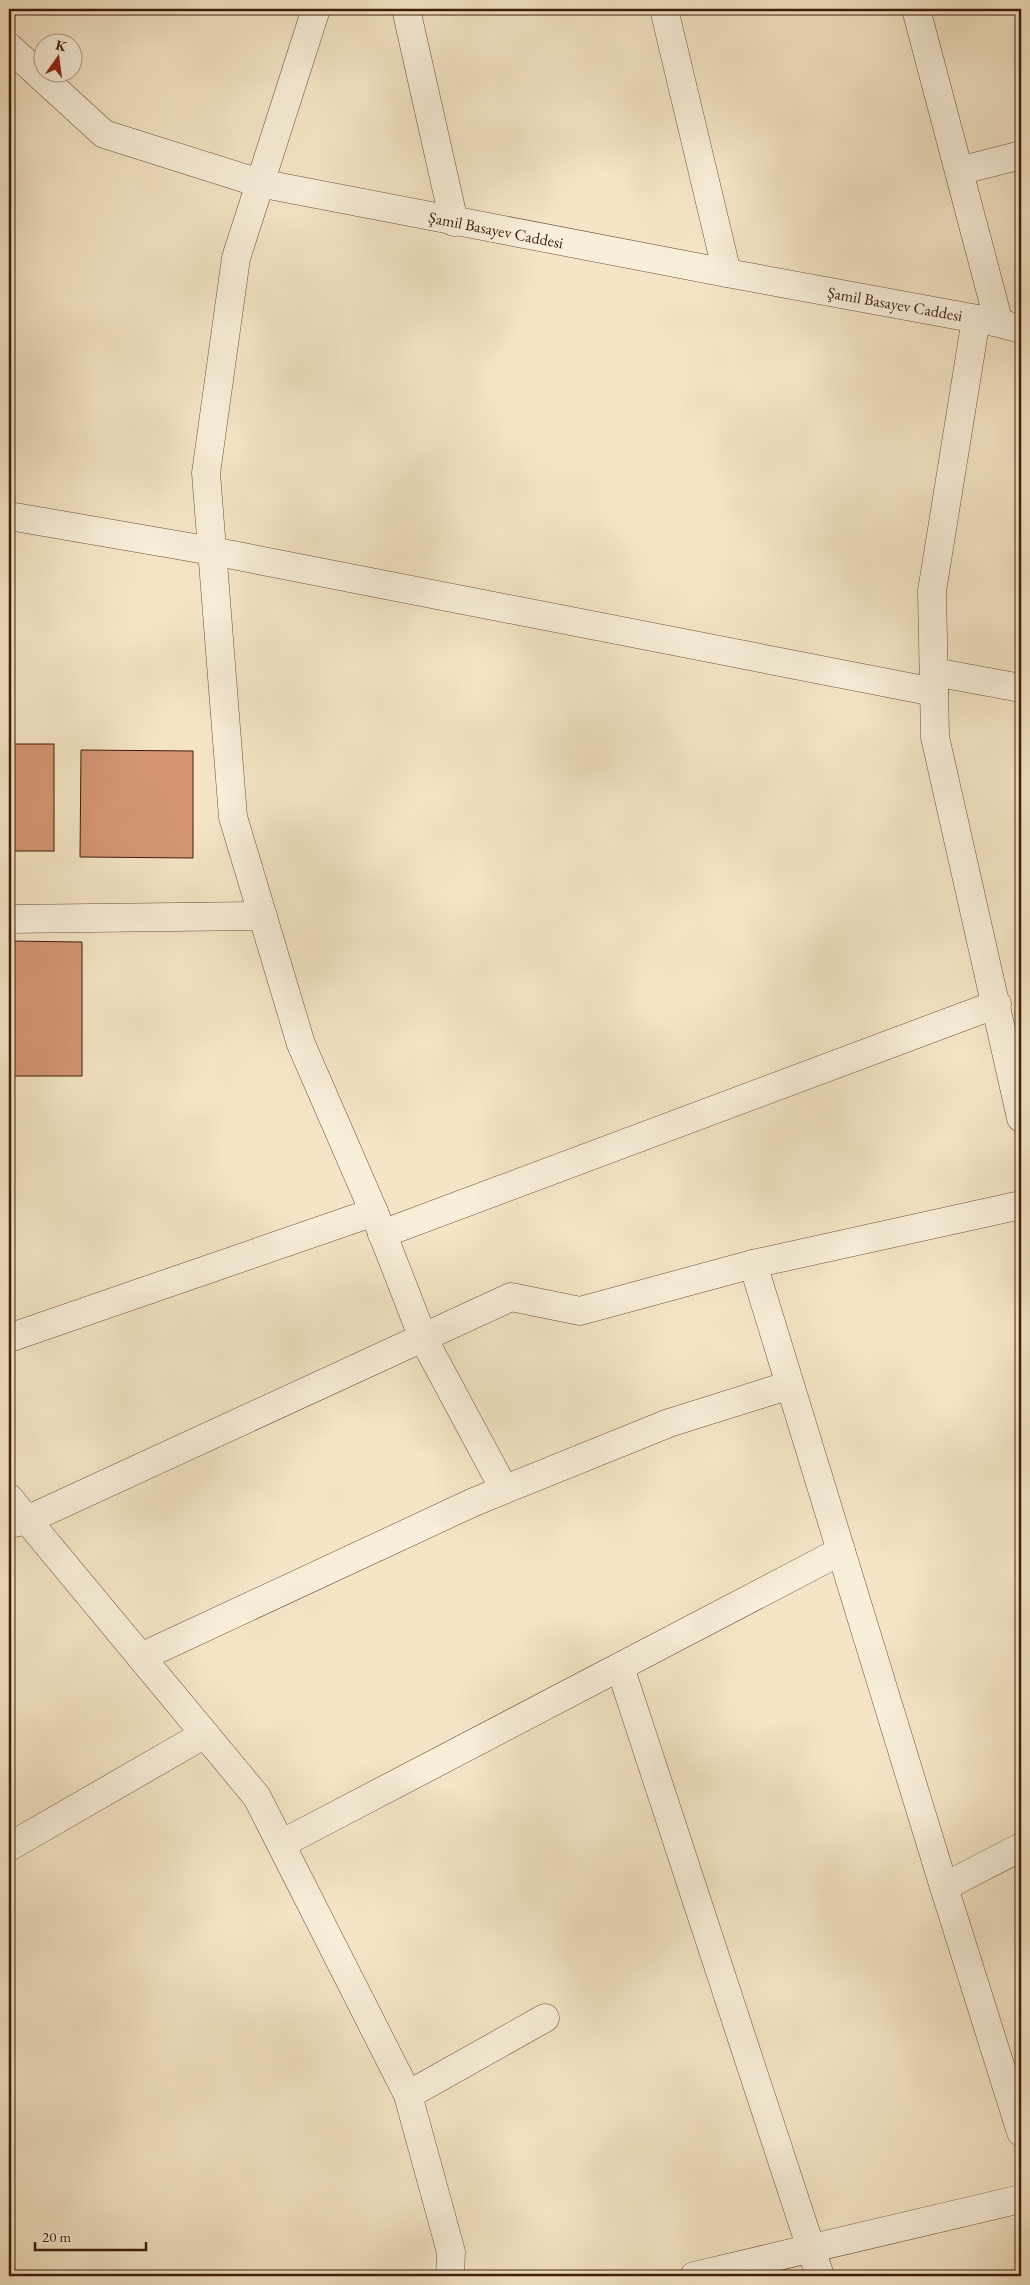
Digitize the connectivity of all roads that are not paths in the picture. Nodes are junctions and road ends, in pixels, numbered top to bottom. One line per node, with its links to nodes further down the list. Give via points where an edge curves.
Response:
1 (316, 9): 8 (street)
2 (406, 9): 9 (street)
3 (664, 9): 10 (street)
4 (916, 9): 7 (street)
5 (9, 47): 8 (street, Şamil Basayev Caddesi, via 104,134)
6 (1021, 155): 7 (street)
7 (959, 171): 11 (street)
8 (259, 183): 9 (street, Şamil Basayev Caddesi); 13 (street, via 236,258 206,473)
9 (454, 222): 10 (street, Şamil Basayev Caddesi)
10 (727, 273): 11 (street, Şamil Basayev Caddesi)
11 (999, 324): 14 (street, via 932,590)
12 (9, 516): 13 (street)
13 (212, 551): 14 (street); 16 (street, via 233,818)
14 (934, 682): 15 (street); 18 (street, via 935,737)
15 (1021, 688)
16 (263, 916): 17 (street); 21 (street, via 301,1044)
17 (9, 919)
18 (997, 1004): 19 (street); 21 (street)
19 (1021, 1118)
20 (1021, 1205): 22 (street)
21 (378, 1223): 23 (street); 24 (street)
22 (753, 1264): 24 (street, via 580,1311 511,1297); 25 (street)
23 (9, 1338)
24 (423, 1338): 26 (street); 28 (street)
25 (790, 1385): 26 (street, via 669,1423); 29 (street)
26 (504, 1489): 30 (street)
27 (9, 1498): 28 (street)
28 (18, 1522): 30 (street)
29 (841, 1551): 31 (street); 36 (street)
30 (141, 1657): 32 (street)
31 (620, 1667): 33 (street); 41 (street)
32 (205, 1734): 33 (street, via 257,1797); 34 (street)
33 (281, 1844): 38 (street)
34 (9, 1847)
35 (1021, 1847): 36 (street)
36 (944, 1887): 39 (street)
37 (544, 2018): 38 (street)
38 (408, 2095): 42 (street, via 451,2252)
39 (1021, 2132)
40 (1021, 2199): 41 (street)
41 (811, 2248): 43 (street); 44 (street)
42 (450, 2276)
43 (694, 2276)
44 (820, 2276)

